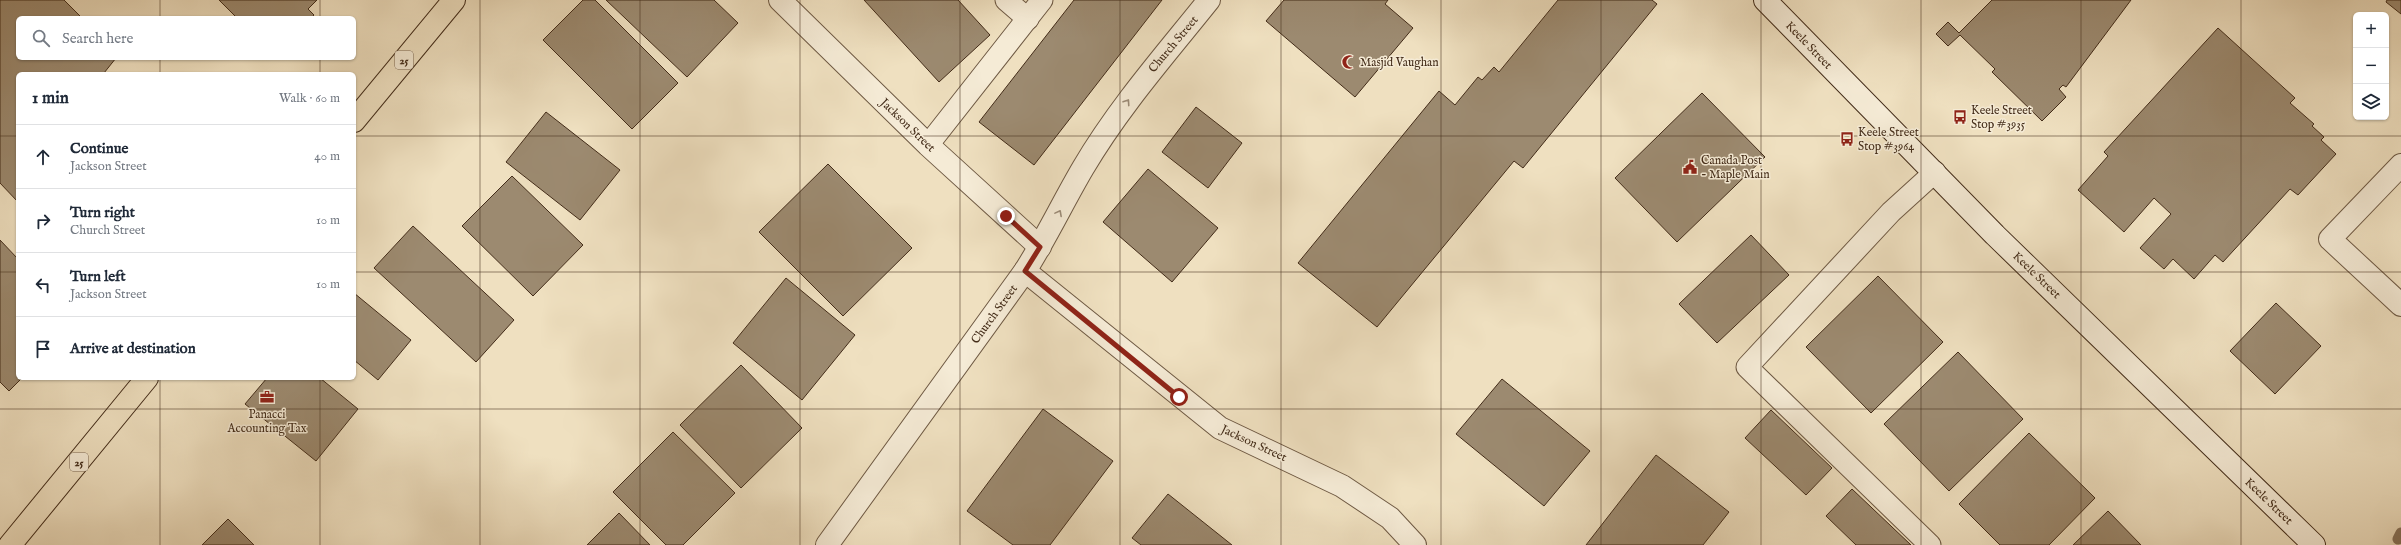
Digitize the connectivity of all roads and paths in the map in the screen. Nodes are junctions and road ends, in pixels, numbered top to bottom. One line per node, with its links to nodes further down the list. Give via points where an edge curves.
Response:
1 (454, 0): 8 (main road, 25)
2 (780, 0): 9 (street, Jackson Street)
3 (1006, 0): 7 (lane)
4 (1042, 0): 7 (lane)
5 (1209, 0): 12 (street, Church Street, one-way to 5, via 1083,168 1137,87)
6 (1765, 0): 11 (street, Keele Street)
7 (1028, 19): 9 (lane)
8 (356, 119)
9 (928, 145): 12 (street, Jackson Street)
10 (2401, 165): 14 (street, via 2330,239)
11 (1935, 172): 19 (lane, via 1891,212 1747,367); 20 (street, Keele Street, via 1995,235)
12 (1040, 247): 13 (street, Church Street)
13 (1025, 271): 17 (street, Church Street); 18 (street, Jackson Street, via 1220,428 1342,486 1390,518)
14 (2401, 305)
15 (145, 380): 16 (main road, 25)
16 (10, 545)
17 (828, 545)
18 (1415, 545)
19 (1930, 545)
20 (2314, 545)

